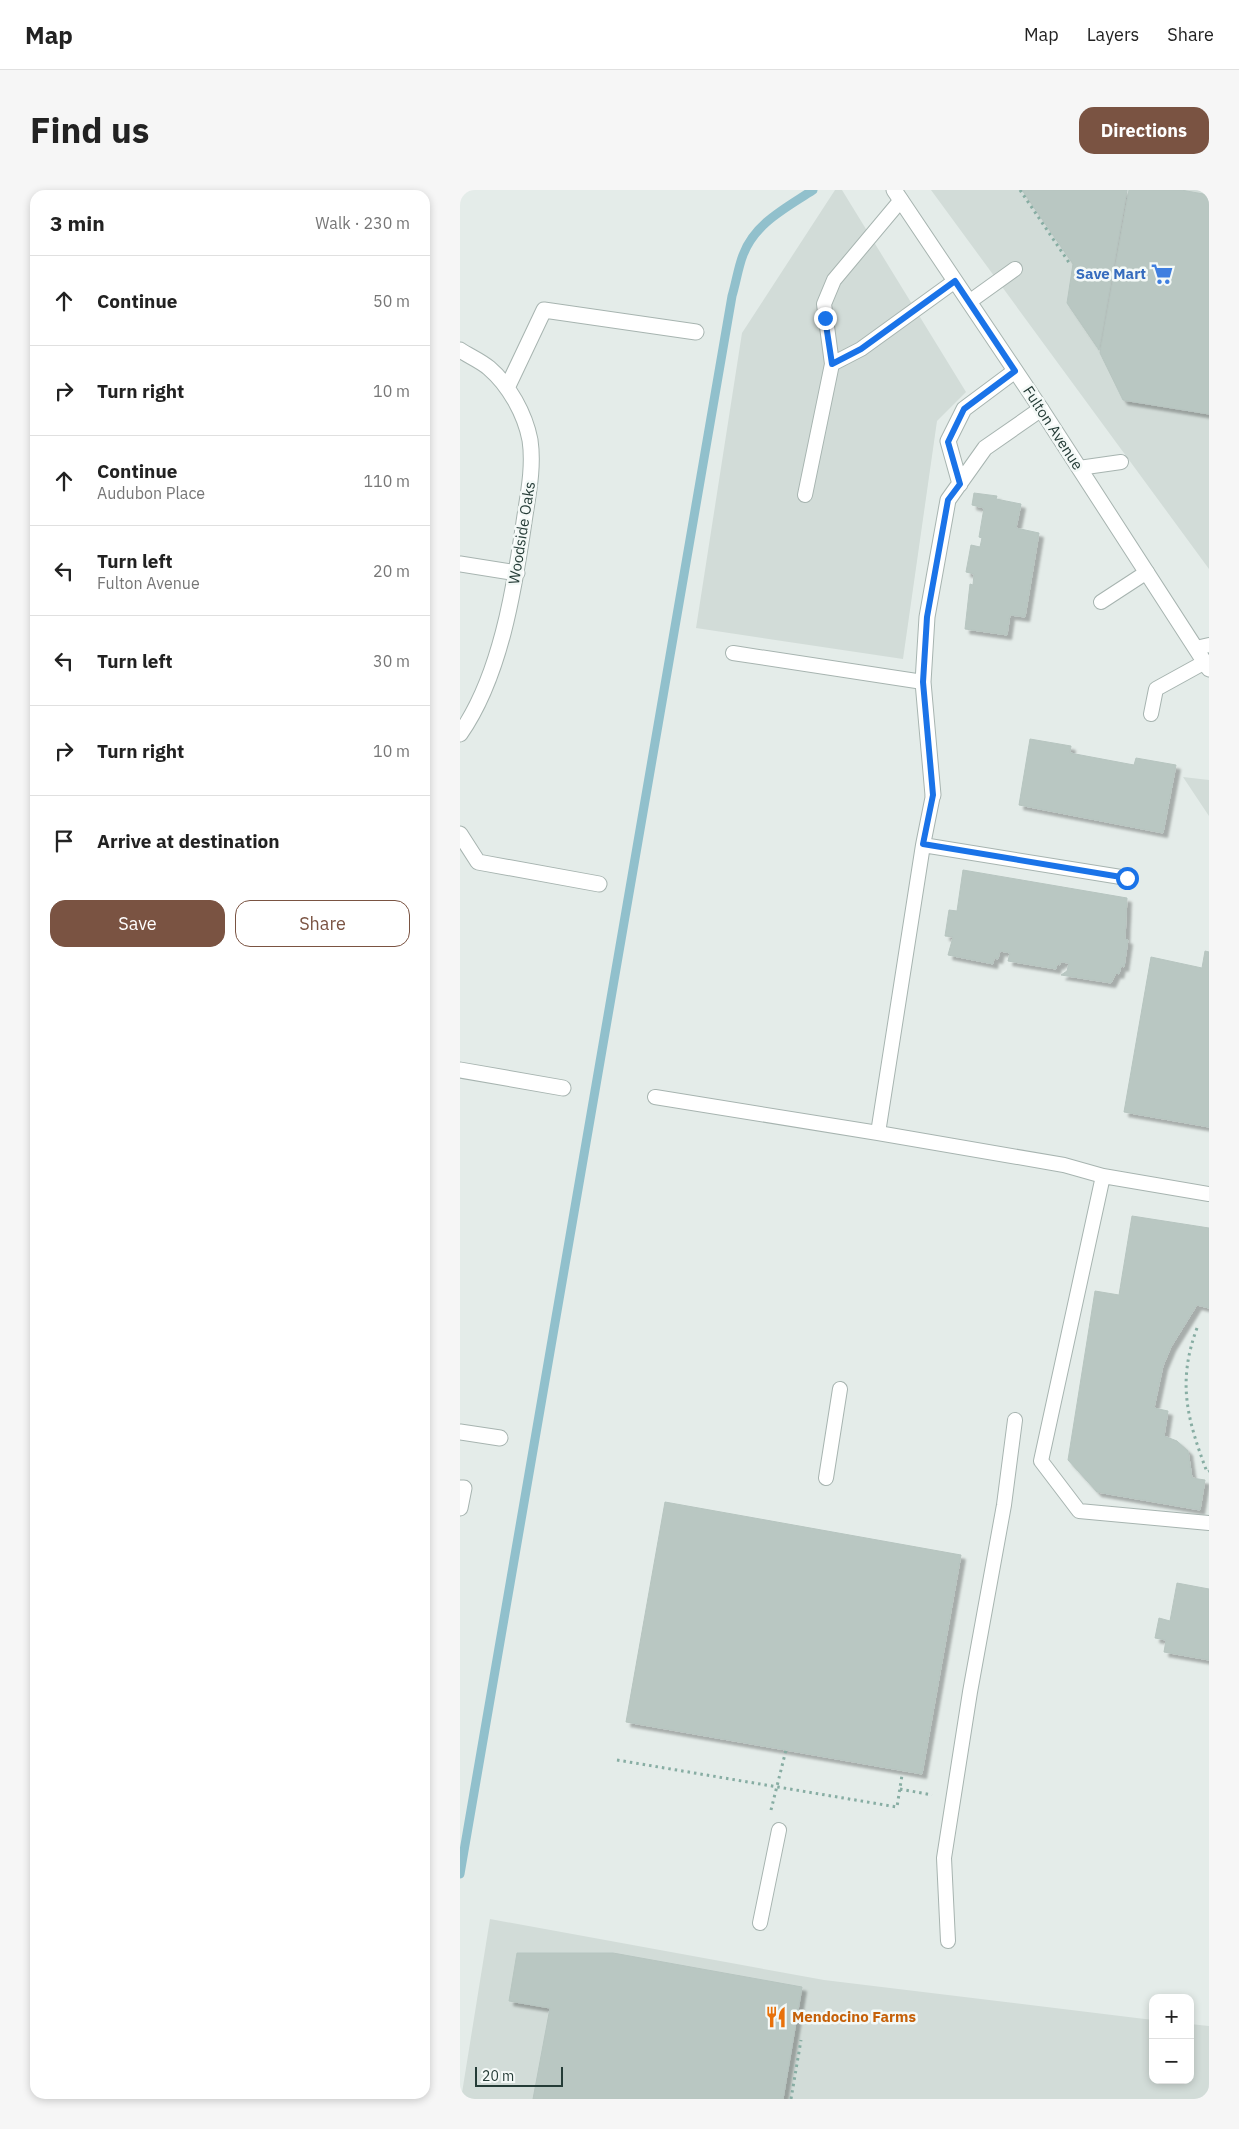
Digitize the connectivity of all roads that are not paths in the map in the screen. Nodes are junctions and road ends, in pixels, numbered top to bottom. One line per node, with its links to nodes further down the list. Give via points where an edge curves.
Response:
1 (897, 195): 3 (street, Fulton Avenue); 7 (lane, via 834,280 824,304)
2 (1015, 269): 4 (lane)
3 (955, 281): 4 (street, Fulton Avenue); 7 (lane, via 861,349)
4 (969, 302): 8 (street, Fulton Avenue)
5 (696, 332): 9 (street, via 544,310)
6 (460, 350): 9 (street, Woodside Oaks, via 489,368)
7 (832, 364): 14 (lane)
8 (1015, 371): 10 (street, Fulton Avenue); 13 (street, via 964,409 948,442)
9 (507, 388): 17 (street, Woodside Oaks, via 530,439 532,470)
10 (1041, 410): 12 (street, Fulton Avenue); 13 (street, via 985,448)
11 (1121, 462): 12 (lane)
12 (1079, 468): 16 (street, Fulton Avenue)
13 (960, 484): 22 (street, via 948,500 937,555 927,617)
14 (805, 495)
15 (460, 564): 17 (street)
16 (1147, 572): 18 (lane); 19 (street, Fulton Avenue)
17 (517, 573): 24 (street, Woodside Oaks, via 496,657 472,718)
18 (1101, 602)
19 (1203, 647): 21 (street, Fulton Avenue)
20 (733, 653): 22 (lane)
21 (1207, 666): 23 (lane, via 1156,689)
22 (923, 682): 25 (street)
23 (1151, 714)
24 (460, 734)
25 (933, 795): 27 (lane)
26 (460, 834): 29 (street, via 478,862)
27 (923, 844): 28 (lane); 33 (lane)
28 (1127, 878)
29 (599, 884)
30 (460, 1070): 31 (street)
31 (563, 1088)
32 (655, 1097): 33 (lane)
33 (878, 1133): 34 (lane, via 1064,1165)
34 (1103, 1176): 35 (lane); 43 (lane, via 1042,1461 1079,1511)
35 (1209, 1194)
36 (840, 1389): 40 (lane)
37 (1015, 1420): 46 (lane, via 1004,1505 944,1858)
38 (460, 1432): 39 (street)
39 (500, 1438)
40 (826, 1478)
41 (460, 1488): 42 (street, via 464,1488)
42 (460, 1508)
43 (1209, 1523)
44 (780, 1830): 45 (lane)
45 (760, 1924)
46 (948, 1941)

